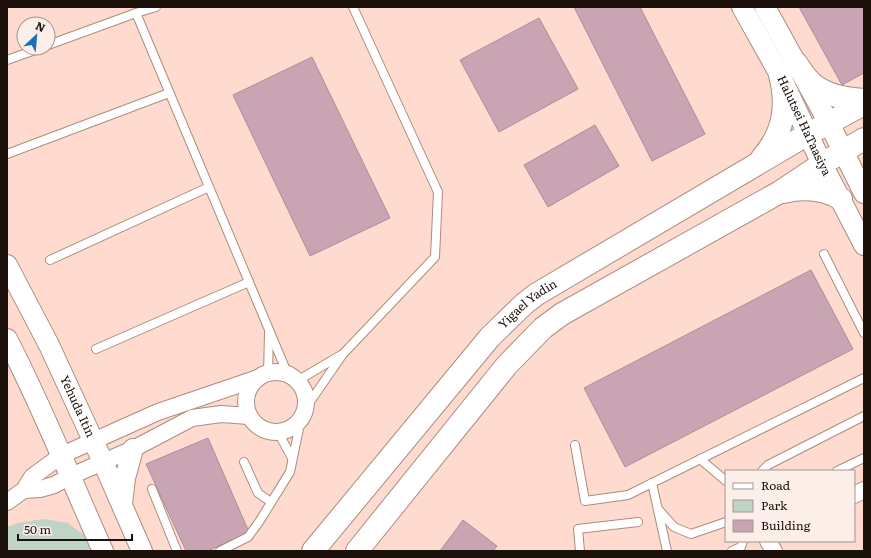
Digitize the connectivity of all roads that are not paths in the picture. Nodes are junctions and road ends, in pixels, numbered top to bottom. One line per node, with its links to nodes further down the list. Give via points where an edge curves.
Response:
1 (156, 7): 5 (lane)
2 (353, 7): 33 (lane, via 438,192 435,257)
3 (742, 7): 9 (street, Halutsei HaTaasiya)
4 (765, 7): 9 (street, Halutsei HaTaasiya)
5 (136, 13): 6 (lane); 10 (lane)
6 (56, 42)
7 (18, 56): 8 (lane)
8 (7, 60)
9 (788, 69): 11 (main road, via 822,90 844,98); 13 (street, Halutsei HaTaasiya); 14 (street, Halutsei HaTaasiya); 18 (main road, via 783,89 784,101 779,131)
10 (169, 93): 17 (lane); 20 (lane)
11 (864, 100)
12 (864, 104): 13 (main road, Yigael Yadin)
13 (829, 123): 14 (main road, Yigael Yadin); 16 (street, Halutsei HaTaasiya)
14 (808, 134): 18 (main road, Yigael Yadin); 19 (street, Halutsei HaTaasiya)
15 (864, 139): 16 (main road)
16 (843, 152): 19 (main road); 22 (street, Halutsei HaTaasiya)
17 (7, 154)
18 (758, 163): 71 (main road, Yigael Yadin, via 524,304 490,337)
19 (822, 164): 21 (main road); 23 (street, Halutsei HaTaasiya)
20 (208, 187): 26 (lane); 28 (lane)
21 (780, 192): 23 (main road, via 814,189 829,192); 72 (main road, via 562,314 543,328 507,365)
22 (864, 192)
23 (841, 199): 24 (street, Halutsei HaTaasiya)
24 (864, 245)
25 (824, 254): 30 (lane)
26 (50, 260)
27 (7, 265): 41 (street, Yehuda Itin, via 49,345)
28 (249, 282): 29 (lane); 32 (lane)
29 (269, 331): 34 (lane); 35 (lane)
30 (864, 333)
31 (7, 339): 44 (street)
32 (96, 349)
33 (344, 354): 35 (lane); 37 (lane)
34 (263, 376): 35 (street, via 278,373); 38 (street, via 252,384 247,396 246,408); 41 (street, via 158,412)
35 (292, 378): 37 (street, via 303,389 306,399)
36 (864, 378): 47 (lane)
37 (303, 414): 40 (street, via 294,426); 45 (lane)
38 (249, 416): 40 (street, via 264,430); 43 (street, via 221,414 192,418)
39 (864, 416): 50 (lane)
40 (278, 432): 45 (lane)
41 (93, 440): 44 (street); 48 (street, Yehuda Itin)
42 (575, 446): 54 (lane, via 585,501 628,494)
43 (134, 449): 48 (street); 61 (street, via 124,478)
44 (62, 455): 52 (street); 56 (street, via 32,477)
45 (292, 458): 60 (lane, via 290,472)
46 (864, 458): 51 (lane)
47 (700, 459): 53 (lane); 54 (lane)
48 (103, 462): 52 (street); 61 (street, Yehuda Itin)
49 (244, 462): 60 (lane, via 258,493)
50 (767, 469)
51 (839, 470)
52 (71, 476): 56 (street, via 40,490); 67 (street)
53 (725, 480)
54 (652, 483): 62 (lane)
55 (152, 489): 69 (lane)
56 (24, 490): 59 (street)
57 (864, 490): 58 (street)
58 (855, 495)
59 (7, 502)
60 (271, 502): 70 (lane, via 248,537)
61 (122, 506): 68 (street, Yehuda Itin)
62 (658, 509): 64 (lane, via 674,527 692,534); 74 (lane)
63 (638, 522): 73 (lane, via 578,529)
64 (725, 522)
65 (743, 542): 75 (lane, via 741,547)
66 (769, 542): 76 (street)
67 (103, 551)
68 (142, 551)
69 (177, 551)
70 (220, 551)
71 (314, 551)
72 (356, 551)
73 (580, 551)
74 (667, 551)
75 (732, 551)
76 (774, 551)

